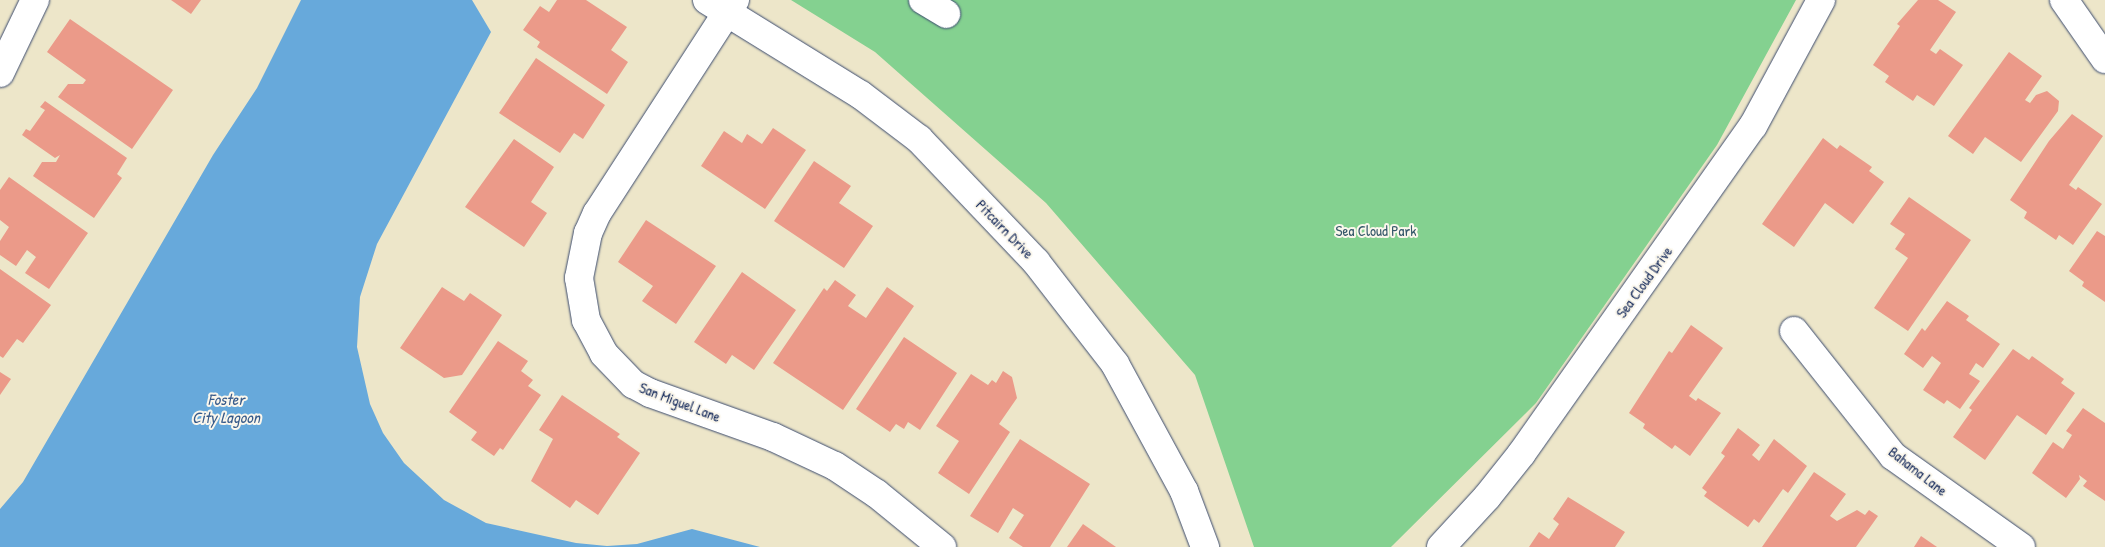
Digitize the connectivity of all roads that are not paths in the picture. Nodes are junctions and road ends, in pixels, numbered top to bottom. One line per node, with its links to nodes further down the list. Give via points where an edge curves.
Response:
1 (35, 0): 8 (street)
2 (923, 0): 6 (street)
3 (1821, 0): 12 (street, Sea Cloud Drive, via 1753,126 1715,181 1522,453)
4 (2064, 0): 7 (street)
5 (724, 4): 10 (street, San Miguel Lane, via 588,232 579,278 586,320 604,354 633,384 650,394 773,437 821,459 877,494); 11 (street, Pitcairn Drive, via 861,95 918,139 1036,262 1115,364 1184,491)
6 (946, 14)
7 (2105, 58)
8 (0, 73)
9 (1794, 331): 13 (street, Bahama Lane, via 1893,456)
10 (942, 547)
11 (1205, 547)
12 (1441, 547)
13 (2021, 547)

